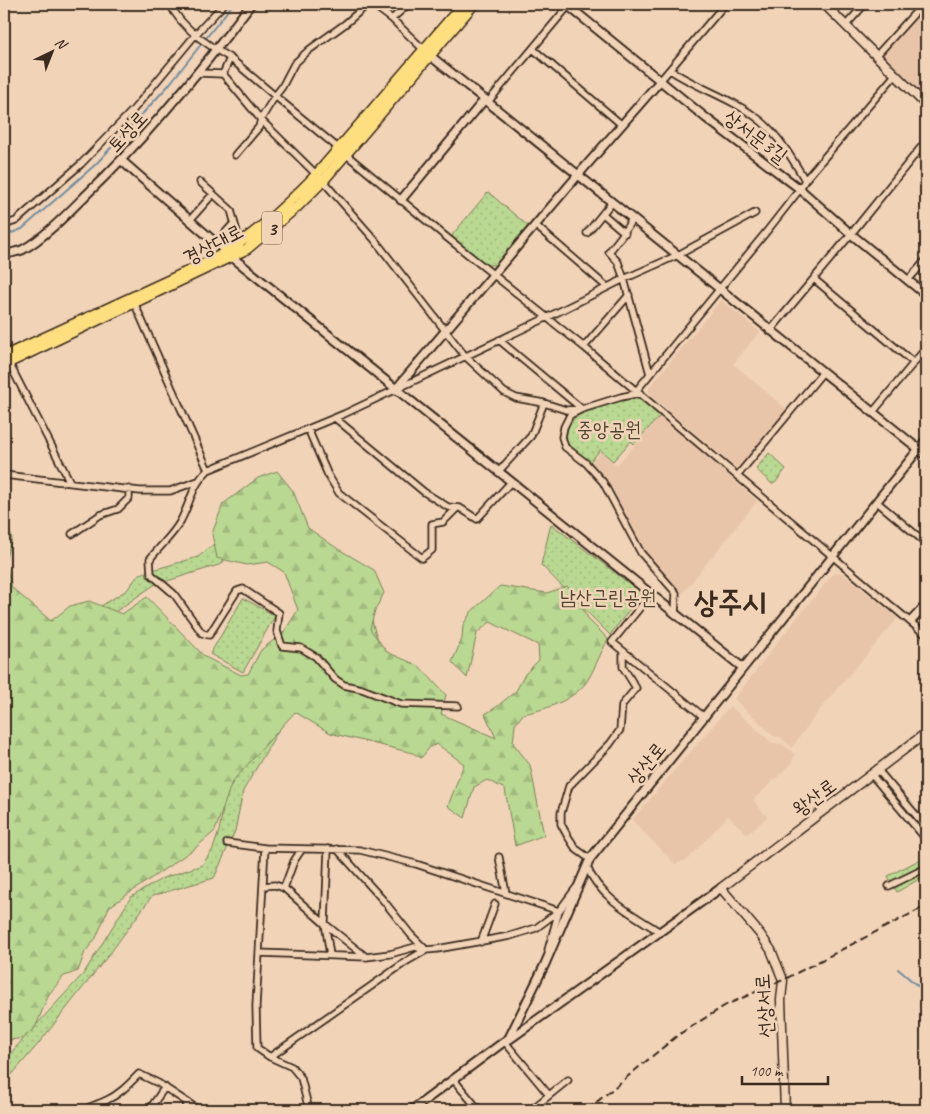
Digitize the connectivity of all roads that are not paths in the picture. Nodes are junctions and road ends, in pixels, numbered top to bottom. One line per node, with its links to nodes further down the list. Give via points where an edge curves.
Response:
1 (170, 4): 16 (street, via 184,24)
2 (224, 4): 16 (street)
3 (251, 4): 17 (street, 토성로)
4 (368, 4): 27 (street, via 294,64)
5 (372, 4): 14 (street)
6 (408, 4): 14 (street)
7 (463, 4): 19 (main road, 경상대로 / 3)
8 (474, 4): 19 (main road, 경상대로 / 3)
9 (568, 4): 18 (street); 26 (street, 상서문3길)
10 (725, 4): 22 (street)
11 (824, 4): 15 (main road)
12 (865, 4): 15 (street)
13 (923, 4): 20 (street)
14 (392, 20): 19 (street)
15 (846, 25): 20 (main road)
16 (196, 34): 17 (street); 49 (street, via 133,110 81,164 16,221)
17 (215, 49): 21 (street); 23 (street, 토성로)
18 (533, 49): 28 (street); 31 (street)
19 (426, 53): 28 (street); 33 (main road, 경상대로 / 3)
20 (876, 56): 25 (main road)
21 (230, 58): 24 (street); 27 (street)
22 (670, 70): 26 (street); 38 (street, via 763,123)
23 (198, 73): 24 (street); 35 (street, 토성로)
24 (223, 74): 30 (street)
25 (895, 75): 29 (main road); 38 (street)
26 (660, 81): 31 (street); 40 (street, 상서문3길)
27 (275, 96): 30 (street); 33 (street)
28 (487, 101): 36 (street); 42 (street)
29 (926, 105)
30 (261, 119): 34 (street, via 259,127); 37 (street)
31 (622, 125): 36 (street)
32 (926, 141): 53 (street)
33 (342, 150): 37 (main road, 경상대로 / 3); 42 (street)
34 (235, 155)
35 (122, 161): 47 (street); 56 (street, 토성로, via 43,234 23,249)
36 (578, 175): 43 (street); 50 (street)
37 (319, 178): 55 (main road, 경상대로 / 3); 57 (main road, 경상대로 / 3, via 297,207 272,229 247,249); 71 (street, via 374,239)
38 (805, 180): 40 (street)
39 (200, 182): 41 (street)
40 (800, 190): 53 (street, 상서문3길); 65 (street)
41 (213, 194): 47 (street); 48 (street, via 231,210)
42 (401, 200): 60 (street)
43 (612, 202): 45 (street); 46 (street)
44 (755, 213): 58 (street)
45 (603, 214): 51 (street); 52 (street)
46 (632, 219): 52 (street); 58 (street)
47 (190, 220): 54 (street)
48 (234, 223): 54 (street); 55 (street)
49 (4, 225)
50 (536, 225): 60 (street); 64 (street)
51 (587, 233)
52 (625, 233): 61 (street, via 609,252 618,262)
53 (851, 234): 62 (street); 63 (street, 상서문3길)
54 (216, 243): 57 (street)
55 (240, 243): 57 (main road, 경상대로 / 3)
56 (4, 255)
57 (229, 255): 68 (main road, 경상대로 / 3); 80 (street)
58 (678, 255): 61 (street); 65 (street)
59 (926, 260): 63 (street)
60 (493, 275): 69 (street); 71 (street)
61 (624, 279): 64 (street); 66 (street)
62 (814, 279): 70 (street); 77 (street)
63 (908, 280): 67 (street, 상서문3길)
64 (607, 287): 69 (street)
65 (720, 290): 70 (street); 79 (street)
66 (628, 295): 73 (street); 79 (street)
67 (926, 295)
68 (133, 300): 76 (main road, 경상대로 / 3); 90 (street)
69 (548, 317): 72 (street); 73 (street)
70 (770, 331): 78 (street)
71 (445, 332): 75 (street); 80 (street)
72 (499, 340): 75 (street); 83 (street)
73 (584, 347): 81 (street)
74 (926, 348): 77 (street)
75 (465, 356): 80 (street); 82 (street, via 504,392 516,398)
76 (5, 361): 95 (street)
77 (914, 363): 84 (street)
78 (823, 372): 84 (street); 93 (street)
79 (650, 374): 81 (street)
80 (396, 390): 85 (street); 91 (street)
81 (638, 392): 83 (street); 93 (street)
82 (544, 403): 83 (street, via 566,410); 91 (street, via 532,436)
83 (582, 409): 105 (street, via 570,415 564,427 565,447 603,482 641,553 676,593)
84 (873, 412): 88 (street)
85 (335, 418): 86 (street); 99 (street, via 424,492 448,507)
86 (308, 429): 90 (street); 99 (street, via 339,493 422,558 432,550 432,524 444,522)
87 (926, 440): 88 (street, 상산로)
88 (919, 450): 89 (street); 98 (street, 상산로)
89 (926, 455)
90 (208, 470): 94 (street)
91 (498, 472): 96 (street)
92 (4, 475): 95 (street)
93 (738, 475): 102 (street)
94 (198, 481): 97 (street, via 170,491); 110 (street, via 181,520 150,559 149,565 151,574 174,594 202,632 209,635 237,591 244,589 279,613 277,631 282,646 301,648 316,657 344,685 362,688 401,704)
95 (70, 482): 97 (street)
96 (511, 482): 99 (street, via 477,518); 103 (street)
97 (129, 489): 100 (street, via 129,498 118,510 100,515)
98 (877, 502): 101 (street); 102 (street, 상산로)
99 (457, 508)
100 (72, 534)
101 (926, 543)
102 (832, 556): 106 (street); 109 (street, 상산로)
103 (651, 594): 105 (street); 108 (street, via 612,642)
104 (926, 605): 106 (street)
105 (675, 614): 109 (street)
106 (911, 621): 107 (street)
107 (926, 634)
108 (623, 652): 111 (street); 122 (street, via 623,668 636,688 622,705 620,730 569,786 561,813 561,824 567,835 576,849)
109 (743, 668): 111 (street, 상산로)
110 (458, 706)
111 (704, 717): 122 (street, 상산로)
112 (926, 733): 113 (main road, 왕산로)
113 (874, 772): 114 (street); 115 (street); 129 (main road, 왕산로)
114 (926, 827)
115 (926, 840)
116 (227, 843): 117 (street)
117 (265, 848): 118 (street); 126 (street)
118 (302, 849): 119 (street); 128 (street)
119 (328, 849): 120 (street); 133 (street)
120 (338, 849): 130 (street, via 360,850 416,864); 136 (street)
121 (500, 857): 130 (street)
122 (590, 859): 123 (street, 상산로)
123 (587, 867): 125 (street, 상산로); 134 (street, via 593,880 606,894)
124 (926, 868): 127 (street)
125 (578, 884): 132 (street); 140 (street, 상산로)
126 (263, 886): 128 (street); 137 (street)
127 (889, 886)
128 (284, 888): 133 (street)
129 (721, 888): 134 (street); 156 (main road, 선상서로, via 766,943 783,980)
130 (506, 893): 132 (street)
131 (495, 904): 135 (street)
132 (559, 911): 135 (street, via 536,928); 140 (street)
133 (325, 924): 138 (street); 139 (street)
134 (660, 932): 141 (street)
135 (481, 942): 136 (street)
136 (426, 950): 139 (street, via 415,947); 142 (street)
137 (259, 953): 138 (street); 142 (street, via 257,1048)
138 (330, 955): 139 (street)
139 (366, 956)
140 (544, 964): 141 (street, 상산로)
141 (505, 1042): 143 (street, 상산로); 146 (street)
142 (270, 1057): 152 (street, via 292,1067 301,1078)
143 (453, 1079): 153 (street, 상산로); 154 (street)
144 (568, 1080): 146 (street)
145 (165, 1088): 147 (street); 148 (street, via 139,1074 124,1090); 149 (street)
146 (549, 1095): 155 (street)
147 (188, 1104): 150 (street); 151 (street)
148 (85, 1110)
149 (149, 1110)
150 (184, 1110)
151 (199, 1110)
152 (309, 1110)
153 (412, 1110)
154 (479, 1110)
155 (532, 1110)
156 (785, 1110)

